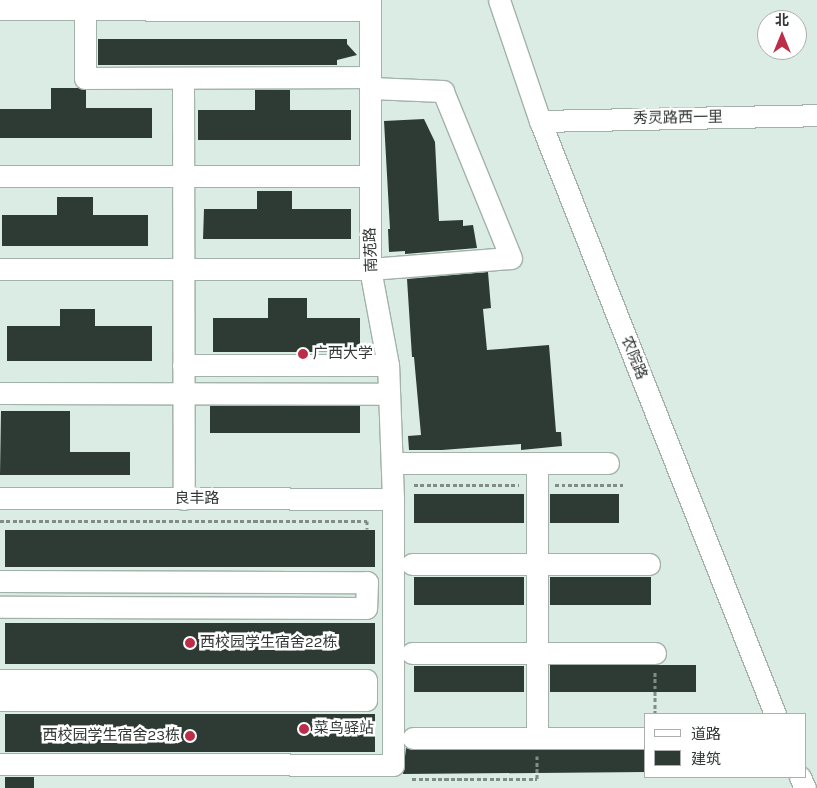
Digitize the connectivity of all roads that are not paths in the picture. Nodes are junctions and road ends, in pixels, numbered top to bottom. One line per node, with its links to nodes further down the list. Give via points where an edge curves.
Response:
1 (499, 0): 8 (street, 农院路)
2 (370, 5): 4 (street); 6 (street, 南苑路)
3 (0, 9): 4 (street)
4 (85, 9): 5 (street, via 85,78)
5 (183, 78): 6 (street); 10 (street)
6 (370, 82): 11 (street, 南苑路); 14 (street, via 443,91 510,258)
7 (817, 115): 8 (street, 秀灵路西一里)
8 (540, 121): 36 (street, 农院路)
9 (0, 176): 10 (street)
10 (183, 176): 11 (street); 13 (street)
11 (370, 176): 14 (street, 南苑路)
12 (0, 269): 13 (street)
13 (183, 269): 14 (street); 15 (street)
14 (370, 269): 16 (street, 南苑路)
15 (183, 365): 16 (street); 18 (street)
16 (388, 365): 19 (street, 南苑路)
17 (0, 393): 18 (street)
18 (183, 394): 19 (street); 24 (street)
19 (389, 394): 20 (street, 南苑路)
20 (392, 463): 21 (street); 25 (street, 南苑路)
21 (537, 463): 22 (street); 27 (street)
22 (608, 463)
23 (0, 498): 24 (street, 良丰路)
24 (184, 499): 25 (street, 良丰路)
25 (393, 499): 40 (street, 南苑路, via 393,765)
26 (412, 564): 27 (street)
27 (537, 564): 28 (street); 33 (street)
28 (649, 564)
29 (0, 581): 30 (street, via 367,582 366,608)
30 (0, 607)
31 (412, 653): 33 (street)
32 (655, 653): 33 (street)
33 (537, 654): 38 (street)
34 (0, 680): 35 (street, via 366,680 366,700)
35 (0, 700)
36 (776, 713)
37 (413, 738): 38 (street)
38 (537, 738): 39 (street)
39 (644, 738)
40 (0, 764)

